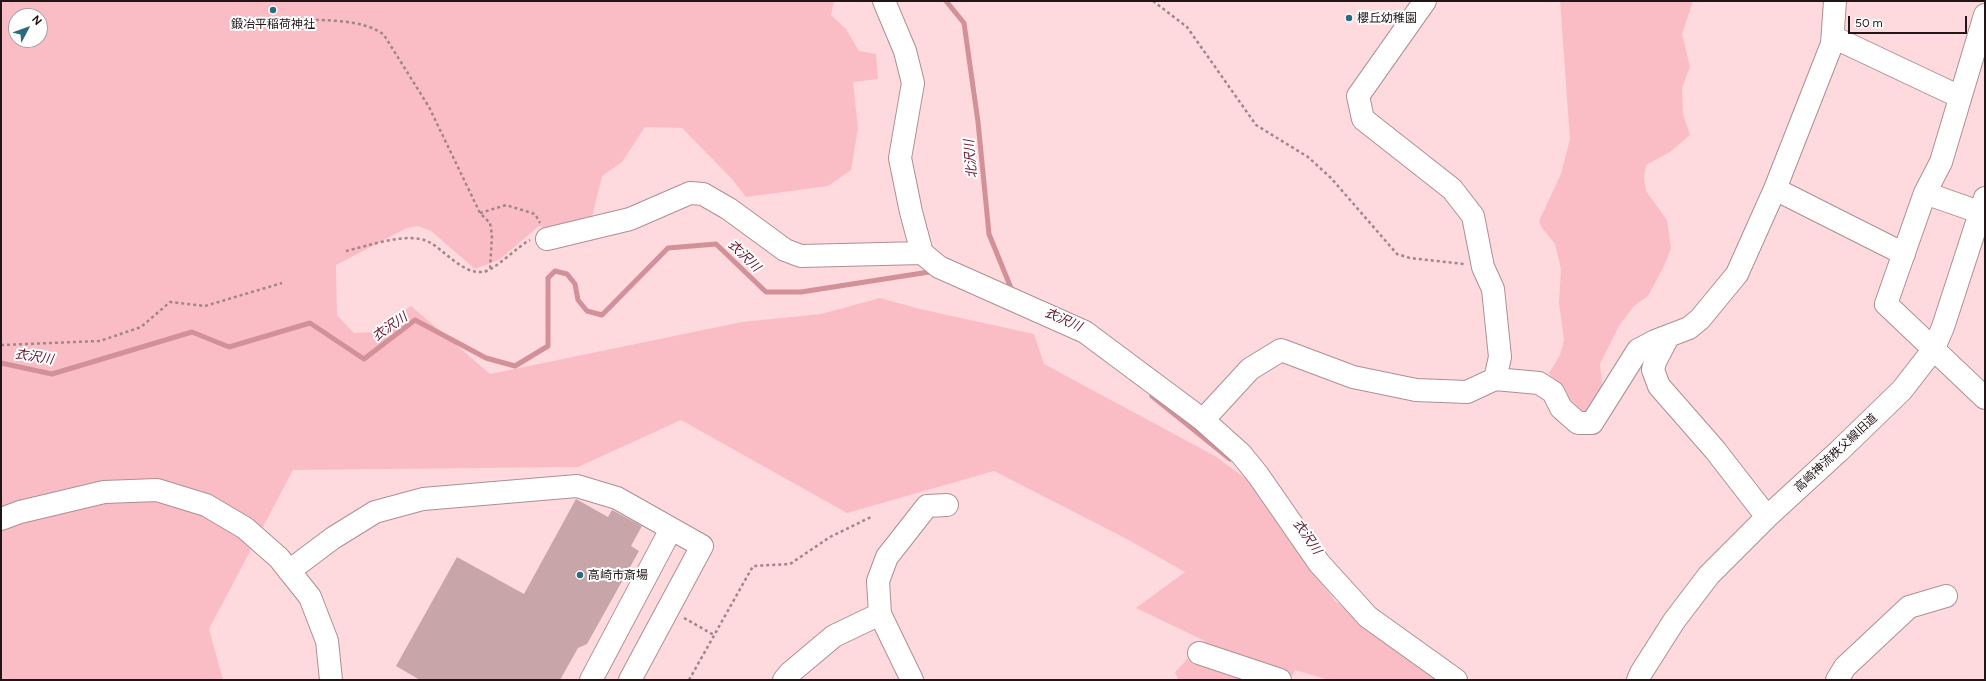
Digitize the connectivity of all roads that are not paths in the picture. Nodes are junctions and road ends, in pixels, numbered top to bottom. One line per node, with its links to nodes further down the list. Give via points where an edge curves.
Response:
1 (884, 1): 11 (street, via 905,51 914,83 900,158 910,212)
2 (1425, 1): 15 (street, via 1358,96 1363,119 1452,189 1473,216 1483,266 1493,289 1500,357)
3 (1835, 1): 5 (street)
4 (1985, 15): 6 (street)
5 (1833, 38): 6 (street); 7 (street)
6 (1960, 98): 8 (street, via 1941,162)
7 (1775, 189): 12 (street); 13 (street, via 1737,274 1700,319 1689,328)
8 (1925, 193): 9 (street); 12 (street)
9 (1984, 208): 14 (street, 高崎神流秩父線旧道, via 1943,327)
10 (548, 239): 11 (street, via 630,219 690,193 703,194 729,209 785,250 801,256)
11 (922, 253): 17 (street, via 939,267 1085,332)
12 (1904, 254): 14 (street, via 1886,304)
13 (1668, 337): 15 (street, via 1638,350 1592,423 1578,423 1561,408 1552,392 1539,383); 19 (street, via 1653,370 1659,386 1715,450)
14 (1932, 350): 16 (street); 19 (street, 高崎神流秩父線旧道, via 1902,390 1840,452)
15 (1495, 379): 17 (street, via 1467,392 1416,390 1353,377 1281,350 1250,369)
16 (1985, 398)
17 (1203, 420): 32 (street, via 1241,454 1319,563 1368,617)
18 (947, 505): 24 (street, via 927,506 888,556 878,582)
19 (1767, 517): 33 (street, 高崎神流秩父線旧道, via 1709,575 1674,621)
20 (1, 519): 22 (street, via 104,492 157,490 206,505 245,528 279,558)
21 (672, 529): 22 (street, via 617,498 577,486 423,499 375,512 333,538); 28 (street); 29 (street, via 702,546)
22 (289, 571): 27 (street, via 310,597 327,641)
23 (1946, 596): 34 (street, via 1909,607 1845,667)
24 (880, 614): 26 (street, via 834,636); 30 (street)
25 (1199, 653): 31 (street)
26 (797, 675)
27 (331, 680)
28 (591, 680)
29 (630, 680)
30 (912, 680)
31 (1280, 680)
32 (1456, 680)
33 (1638, 680)
34 (1837, 680)

